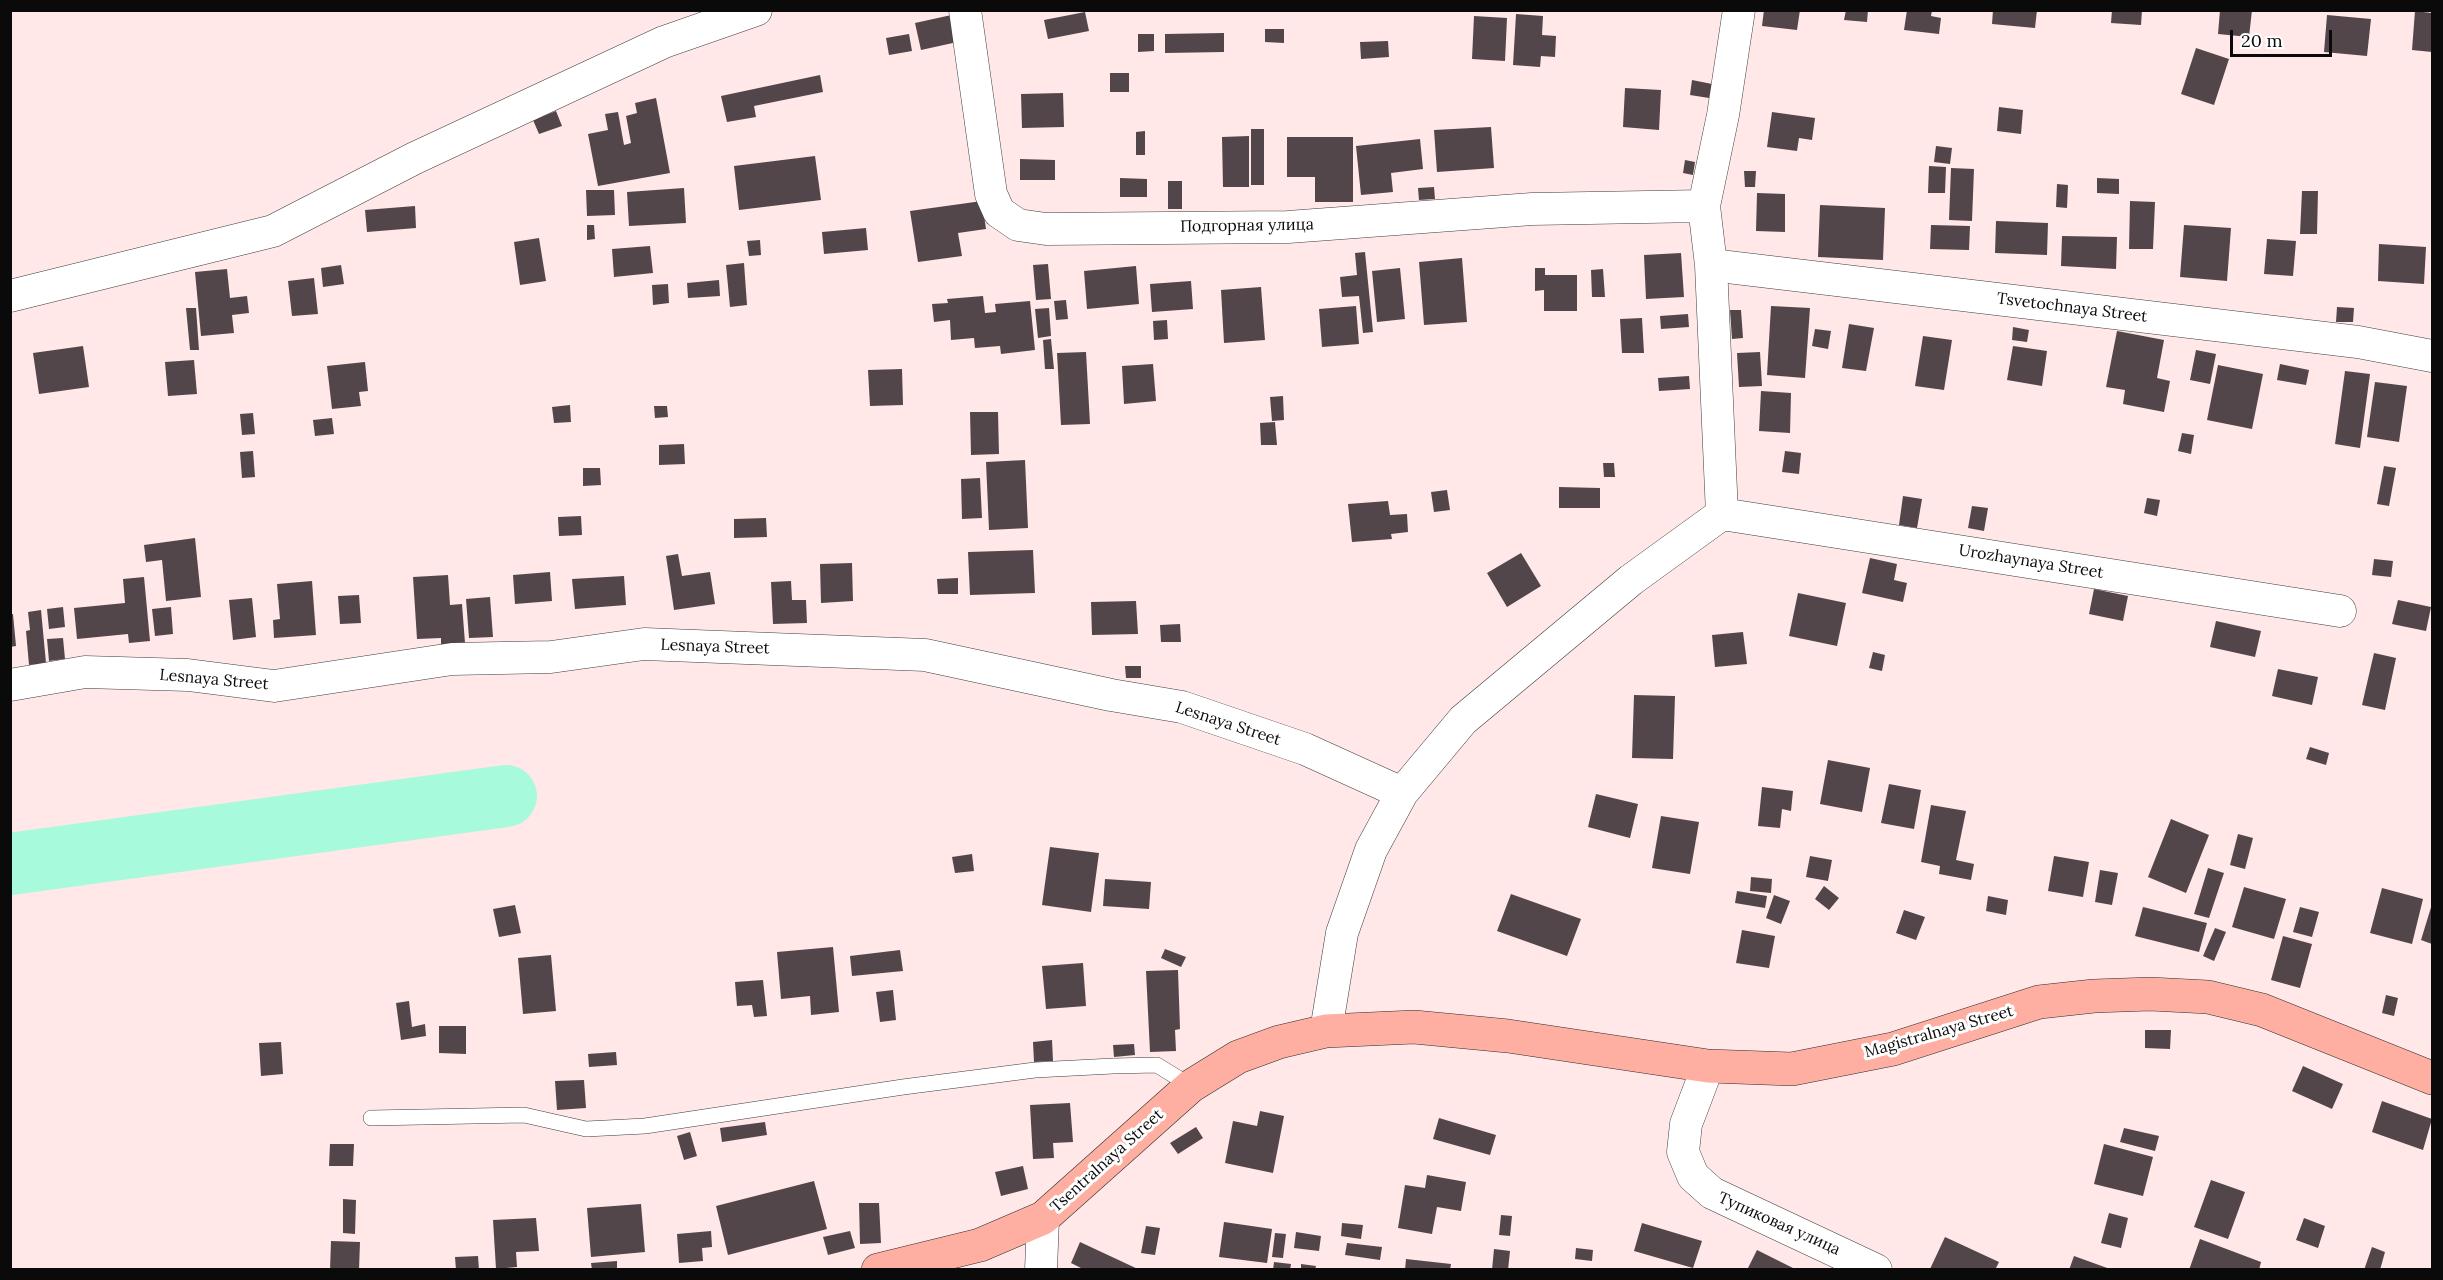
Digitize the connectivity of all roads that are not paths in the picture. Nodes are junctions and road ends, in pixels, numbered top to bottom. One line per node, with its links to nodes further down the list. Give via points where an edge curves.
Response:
1 (756, 10): 6 (street, via 664,42 415,158 273,231)
2 (965, 10): 4 (street, Подгорная улица, via 992,194 999,212 1018,225 1046,229 1288,227 1532,209)
3 (1739, 10): 4 (street)
4 (1704, 206): 5 (street)
5 (1712, 265): 7 (street, Tsvetochnaya Street, via 2358,342); 8 (street)
6 (10, 296)
7 (2433, 356)
8 (1722, 514): 9 (street, Urozhaynaya Street); 11 (street, via 1631,580 1463,720)
9 (2340, 611)
10 (10, 685): 11 (street, Lesnaya Street, via 85,672 188,675 274,686 452,659 551,657 644,644 925,655 1182,707 1305,749)
11 (1402, 793): 12 (street, via 1371,850 1342,933)
12 (1326, 1031): 13 (street, Magistralnaya Street, via 1425,1028 1508,1036); 15 (street, Tsentralnaya Street, via 1238,1057)
13 (1708, 1066): 14 (street, Magistralnaya Street, via 1792,1069 1893,1049 2039,1002 2150,994 2208,997 2262,1010); 18 (street, Тупиковая улица, via 1686,1124 1683,1152 1693,1176 1712,1193)
14 (2433, 1078)
15 (1191, 1086): 16 (lane, via 1158,1065 1113,1066 1035,1070 645,1126 586,1128 524,1115); 17 (street, Tsentralnaya Street)
16 (371, 1118)
17 (1043, 1218): 19 (street, Tsentralnaya Street, via 981,1245); 20 (street)
18 (1863, 1266)
19 (878, 1269)
20 (1041, 1269)

